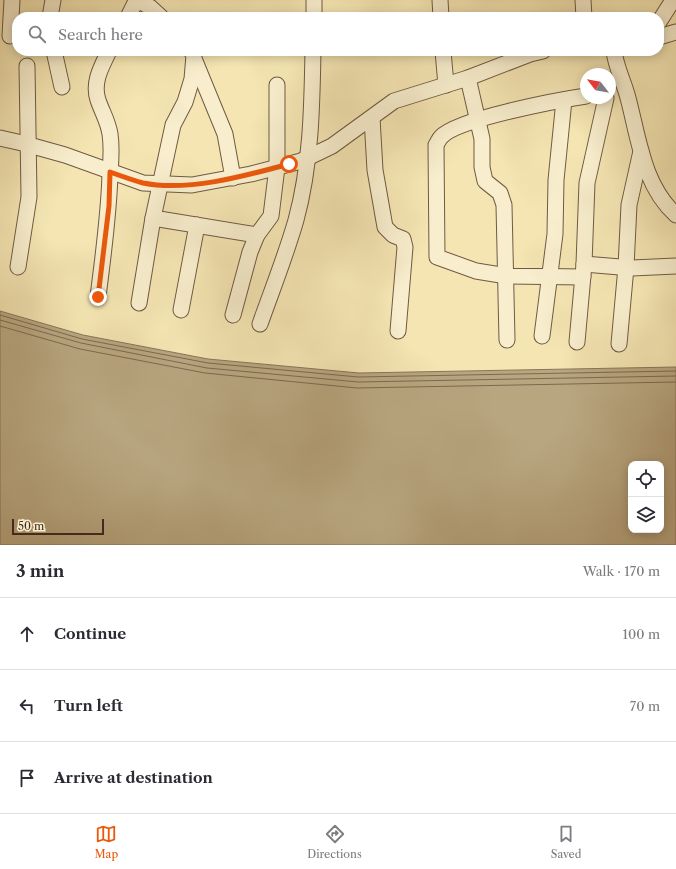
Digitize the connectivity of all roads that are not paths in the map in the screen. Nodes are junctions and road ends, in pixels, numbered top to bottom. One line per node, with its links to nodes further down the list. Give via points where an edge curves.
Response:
1 (12, 0): 16 (street)
2 (53, 0): 8 (street)
3 (314, 0): 11 (street)
4 (440, 0): 12 (street)
5 (583, 0): 13 (street)
6 (673, 0): 14 (street)
7 (137, 1): 9 (street); 10 (street)
8 (51, 12)
9 (131, 12)
10 (156, 12)
11 (314, 12)
12 (441, 12)
13 (584, 12)
14 (664, 14)
15 (676, 32): 17 (street)
16 (9, 36)
17 (664, 36)
18 (55, 56): 31 (street)
19 (106, 56): 42 (street, via 98,72 96,86 110,135)
20 (193, 56): 43 (street, via 225,134)
21 (193, 56): 44 (street, via 192,79 185,102 173,125)
22 (313, 56): 40 (street, via 312,114)
23 (443, 56): 30 (street)
24 (525, 56): 28 (street)
25 (615, 58): 27 (street); 39 (street, via 628,96)
26 (28, 66): 38 (street)
27 (613, 68)
28 (468, 78): 30 (street); 36 (street)
29 (277, 85): 41 (street)
30 (446, 85): 35 (street, via 394,101)
31 (62, 87)
32 (580, 97): 33 (street)
33 (564, 100): 36 (street); 54 (street, via 556,180 555,234)
34 (605, 104): 52 (street, via 587,183)
35 (372, 118): 40 (street, via 332,146); 60 (street, via 375,170 385,227 403,240 405,247)
36 (478, 120): 53 (street, via 485,180 500,193 504,205); 53 (street, via 450,130 436,145 437,257 476,271)
37 (0, 138): 38 (street)
38 (30, 145): 42 (street); 51 (street, via 29,198)
39 (641, 151): 45 (street, via 652,185); 50 (street, via 629,205)
40 (307, 158): 41 (street); 59 (street, via 296,220)
41 (277, 167): 43 (street); 48 (street, via 271,216)
42 (110, 172): 44 (street, via 143,183); 55 (street, via 109,206)
43 (233, 178): 44 (street, via 192,185)
44 (159, 184): 46 (street)
45 (676, 215)
46 (153, 218): 47 (street); 56 (street)
47 (197, 225): 48 (street); 57 (street)
48 (257, 235): 58 (street)
49 (676, 266): 50 (street)
50 (626, 267): 52 (street); 64 (street)
51 (18, 268)
52 (584, 270): 54 (street); 63 (street)
53 (507, 276): 54 (street); 62 (street)
54 (549, 277): 61 (street)
55 (98, 297)
56 (139, 304)
57 (181, 310)
58 (233, 315)
59 (260, 324)
60 (398, 331)
61 (542, 336)
62 (507, 340)
63 (578, 342)
64 (619, 344)

